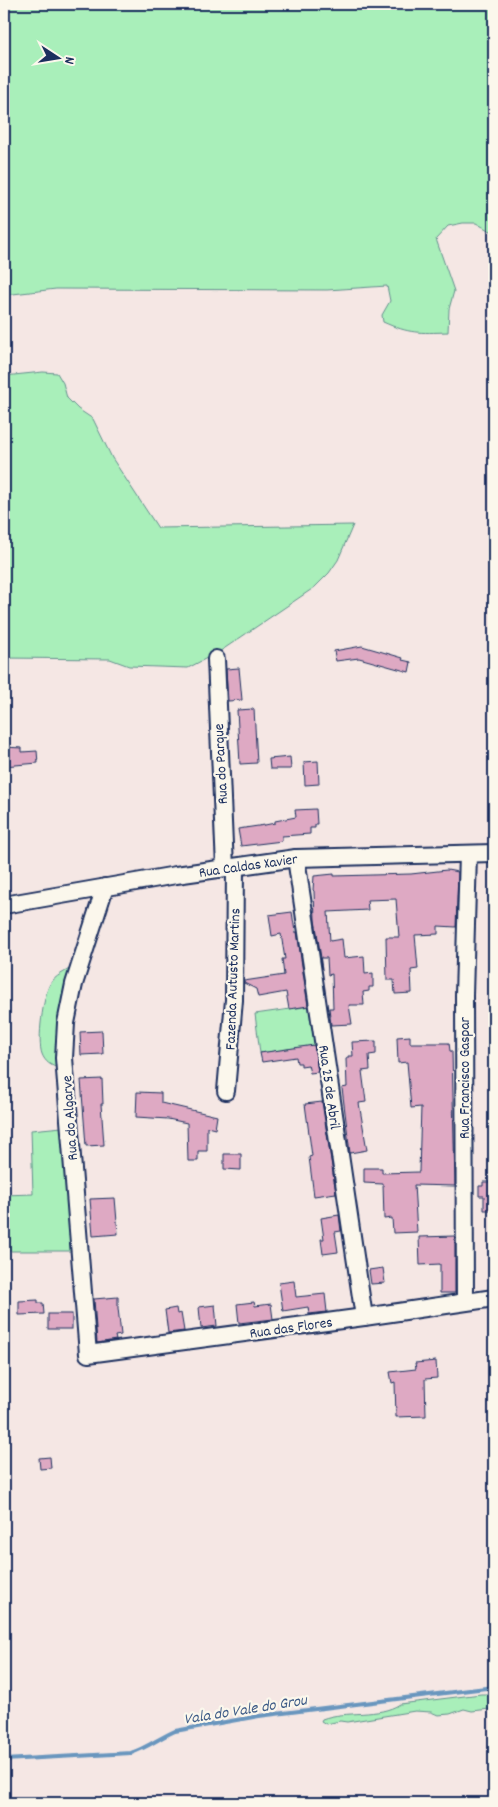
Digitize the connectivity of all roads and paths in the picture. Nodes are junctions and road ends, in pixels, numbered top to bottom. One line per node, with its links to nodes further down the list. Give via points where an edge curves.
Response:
1 (216, 659): 5 (street, Rua do Parque)
2 (494, 853): 3 (street, Rua Caldas Xavier)
3 (468, 854): 4 (street, Rua Caldas Xavier); 10 (street, Rua Francisco Gaspar, via 464,995)
4 (296, 858): 5 (street, Rua Caldas Xavier); 11 (street, Rua 25 de Abril)
5 (230, 868): 6 (street, Rua Caldas Xavier); 8 (street, Fazenda Autusto Martins, via 234,1000)
6 (105, 887): 7 (street, Rua Caldas Xavier); 12 (street, Rua do Algarve, via 74,984 66,1023 64,1058)
7 (4, 905)
8 (226, 1091)
9 (494, 1298): 10 (street, Rua das Flores)
10 (465, 1302): 11 (street, Rua das Flores)
11 (364, 1317): 12 (street, Rua das Flores)
12 (88, 1354)

